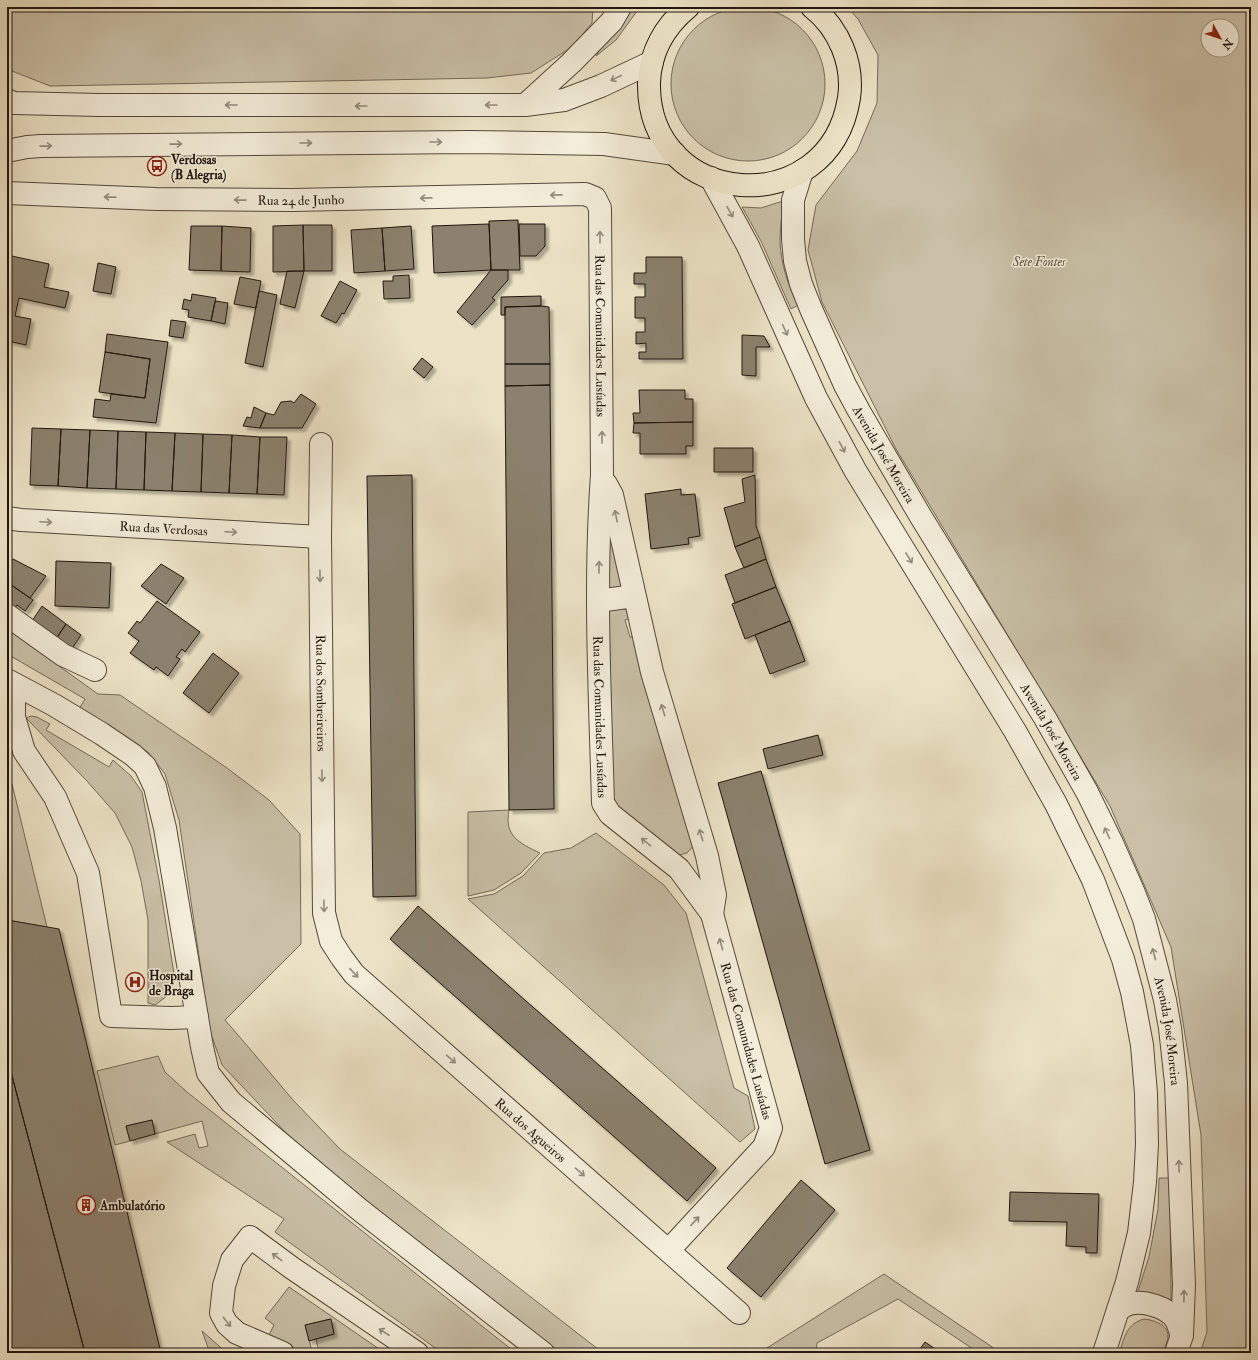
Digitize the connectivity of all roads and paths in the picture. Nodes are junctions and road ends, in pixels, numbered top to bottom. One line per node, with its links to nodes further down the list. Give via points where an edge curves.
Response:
1 (620, 7): 6 (street, via 612,21 572,63)
2 (812, 7): 9 (highway, via 828,22 843,49 848,64 849,95 847,110 835,138 815,162)
3 (682, 10): 4 (highway, via 662,37)
4 (652, 62): 6 (street, one-way to 6, via 564,100); 8 (highway, via 649,76 650,104 659,131)
5 (7, 100): 6 (street, one-way to 5, via 98,105 14,104)
6 (525, 105)
7 (7, 151): 8 (street, one-way to 8, via 49,146 469,142 604,144)
8 (675, 154): 10 (highway, via 698,172)
9 (802, 171): 10 (highway, via 781,181 757,186 734,185); 31 (street, Avenida José Moreira, one-way to 9, via 1184,1285 1176,1083 1165,1000 1144,919 1087,792 859,411 811,310 795,261 793,239 793,200)
10 (711, 178): 29 (street, Avenida José Moreira, one-way to 29, via 748,246 823,411 855,470 1043,780 1082,855 1111,925 1132,992 1142,1045 1146,1094 1147,1152 1139,1233)
11 (7, 193): 12 (street, Rua 24 de Junho, one-way to 11, via 585,194 293,200 156,199)
12 (595, 198): 14 (street, Rua das Comunidades Lusíadas, one-way to 12, via 600,208)
13 (321, 444): 16 (street, Rua dos Sombreireiros)
14 (602, 475): 17 (street, Rua das Comunidades Lusíadas, one-way to 14, via 612,495); 18 (street, Rua das Comunidades Lusíadas, one-way to 14)
15 (7, 518): 16 (street, Rua das Verdosas, one-way to 16)
16 (320, 537): 26 (street, Rua dos Sombreireiros, one-way to 26, via 324,913)
17 (634, 596): 18 (street); 23 (street, Rua das Comunidades Lusíadas, one-way to 17, via 652,672)
18 (598, 601): 24 (street, Rua das Comunidades Lusíadas, one-way to 18, via 610,814 604,803)
19 (7, 615): 20 (street, via 63,655)
20 (95, 670)
21 (10, 682): 22 (street); 27 (street, via 102,734 145,766 155,787 165,828)
22 (16, 753): 27 (street, via 55,797 88,873 111,1016)
23 (707, 856): 24 (street); 25 (street, Rua das Comunidades Lusíadas, via 715,895)
24 (679, 869): 25 (street, Rua das Comunidades Lusíadas)
25 (712, 914): 28 (street, Rua das Comunidades Lusíadas, one-way to 25, via 764,1147 771,1128)
26 (331, 941): 28 (street, Rua dos Agueiros, one-way to 28, via 354,974)
27 (197, 1017): 34 (street, via 208,1073 231,1102 360,1210)
28 (668, 1250): 30 (street, Rua dos Agueiros)
29 (1118, 1310): 31 (street, via 1129,1304 1142,1303 1163,1309 1175,1319); 35 (street, Avenida José Moreira)
30 (739, 1313)
31 (1179, 1344)
32 (283, 1353): 33 (street, one-way to 32, via 292,1268 250,1236 232,1260 224,1286 221,1313 227,1324 237,1333)
33 (417, 1353)
34 (543, 1353)
35 (1104, 1353)

